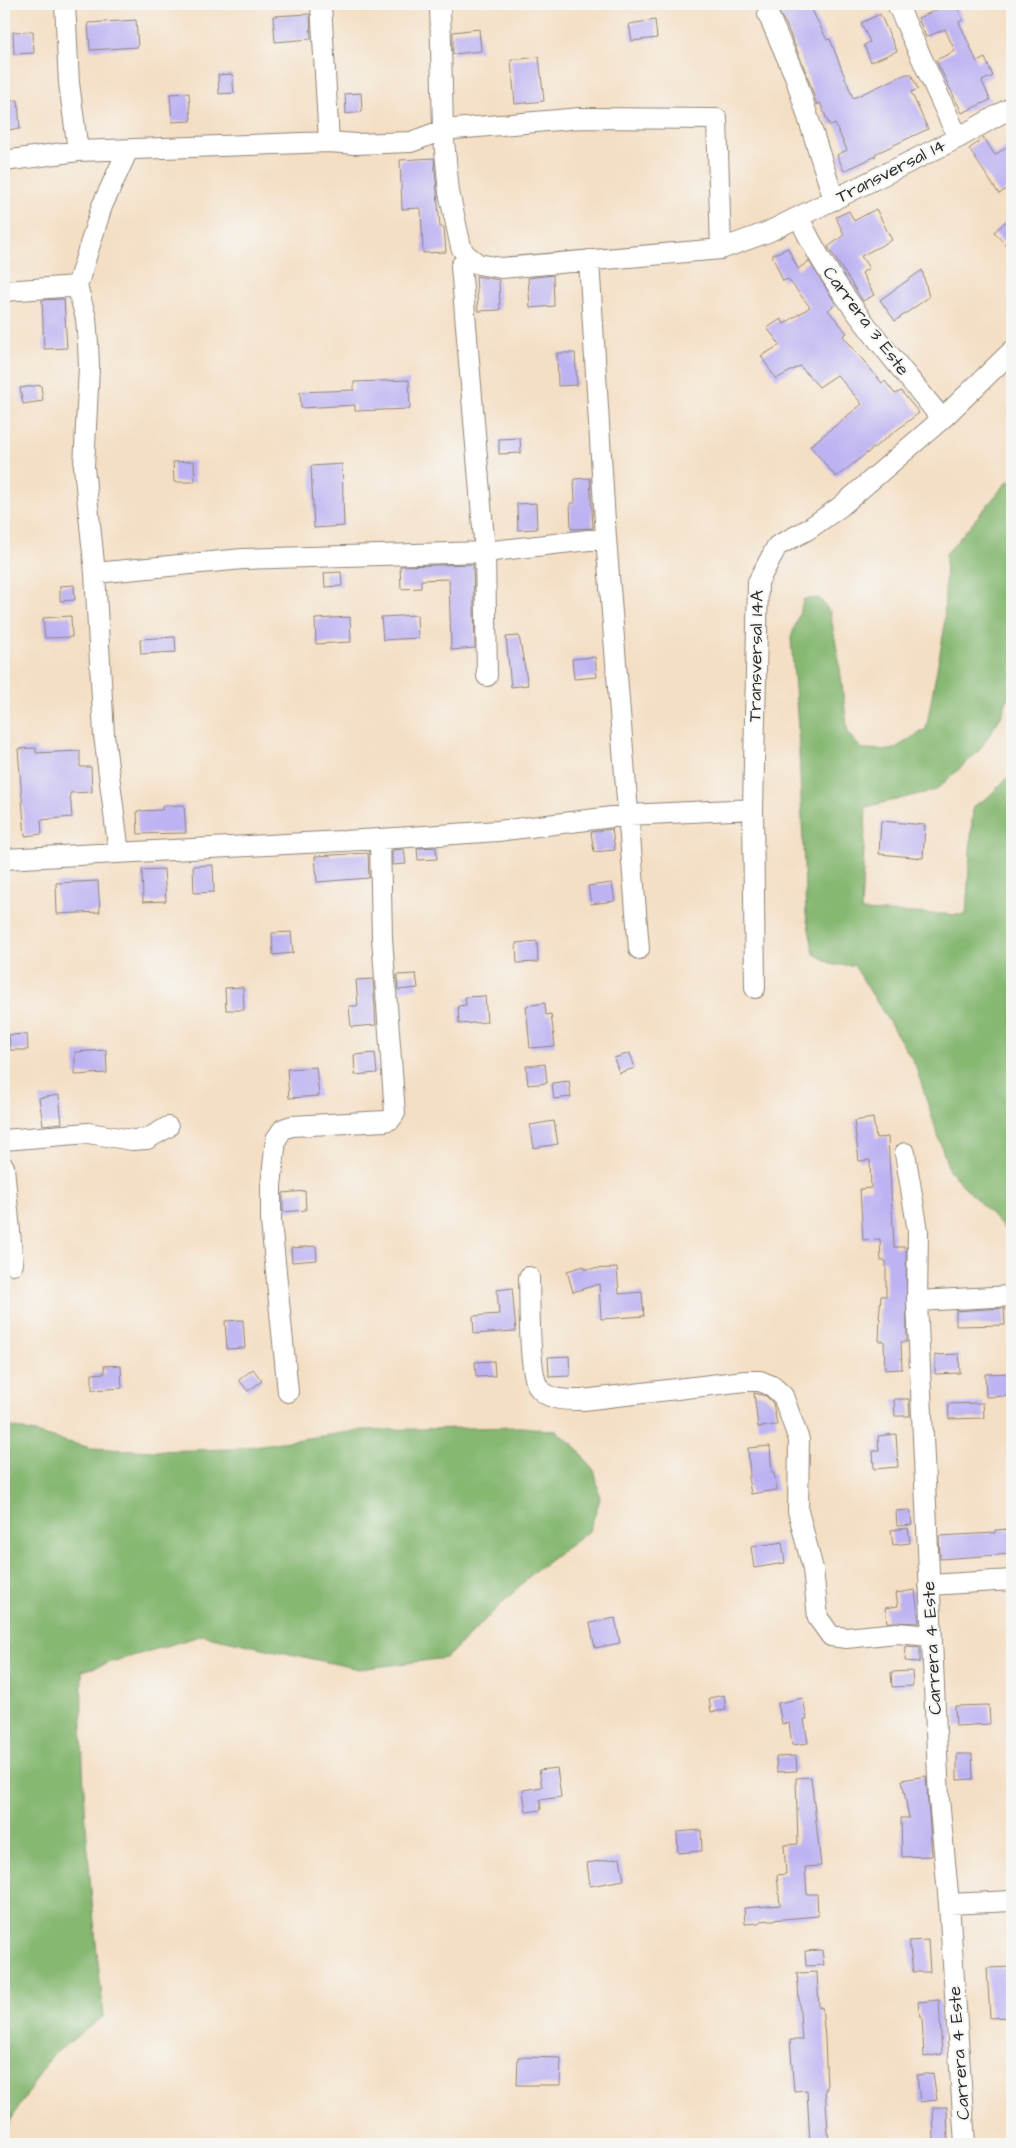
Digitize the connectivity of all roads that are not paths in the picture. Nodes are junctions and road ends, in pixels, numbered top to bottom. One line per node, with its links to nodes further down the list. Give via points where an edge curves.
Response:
1 (65, 4): 11 (street, via 69,83)
2 (321, 4): 9 (street)
3 (440, 4): 7 (street)
4 (896, 4): 8 (street)
5 (768, 14): 13 (street, via 795,76)
6 (1012, 107): 8 (street, Transversal 14)
7 (443, 130): 9 (street, via 411,142); 15 (street, via 581,118 716,119); 16 (street, via 449,192 461,247)
8 (958, 138): 13 (street, Transversal 14)
9 (329, 142): 10 (street)
10 (128, 150): 11 (street); 18 (street, via 102,206)
11 (78, 151): 12 (street)
12 (4, 161)
13 (834, 200): 14 (street, Transversal 14)
14 (799, 217): 15 (street, Transversal 14); 21 (street, Carrera 3 Este, via 834,282)
15 (721, 249): 17 (street, Transversal 14)
16 (468, 257): 17 (street, Transversal 14, via 478,264 501,268); 23 (street, via 461,266)
17 (589, 260): 22 (street)
18 (77, 286): 19 (street); 24 (street, via 86,318 84,454)
19 (4, 291)
20 (1012, 351): 21 (street, Transversal 14A)
21 (942, 419): 26 (street, Transversal 14A, via 840,507 777,546 758,582)
22 (606, 538): 23 (street); 27 (street)
23 (485, 552): 24 (street, via 243,559); 25 (street)
24 (95, 573): 29 (street, via 104,735)
25 (487, 676)
26 (753, 809): 27 (street); 32 (street, Transversal 14A)
27 (628, 815): 28 (street, via 498,831); 31 (street)
28 (380, 839): 29 (street); 41 (street, via 382,938 395,1113 386,1121 292,1126 283,1130 276,1139 271,1222)
29 (119, 852): 30 (street)
30 (4, 859)
31 (640, 949)
32 (755, 988)
33 (168, 1127): 34 (street, via 147,1139 88,1134)
34 (4, 1140)
35 (905, 1153): 40 (street, Carrera 4 Este, via 918,1231)
36 (4, 1167): 37 (street)
37 (13, 1264)
38 (529, 1278): 44 (street, via 534,1369 538,1388 547,1395 582,1400 745,1381 760,1381 772,1386 786,1400 799,1440 798,1511 812,1569 818,1618 830,1636 846,1638 897,1633)
39 (1012, 1296): 40 (street)
40 (917, 1301): 43 (street, Carrera 4 Este)
41 (288, 1392)
42 (1012, 1580): 43 (street)
43 (928, 1585): 44 (street, Carrera 4 Este)
44 (931, 1636): 46 (street, Carrera 4 Este, via 939,1799)
45 (1012, 1901): 46 (street)
46 (949, 1904): 47 (street, Carrera 4 Este)
47 (965, 2144)

